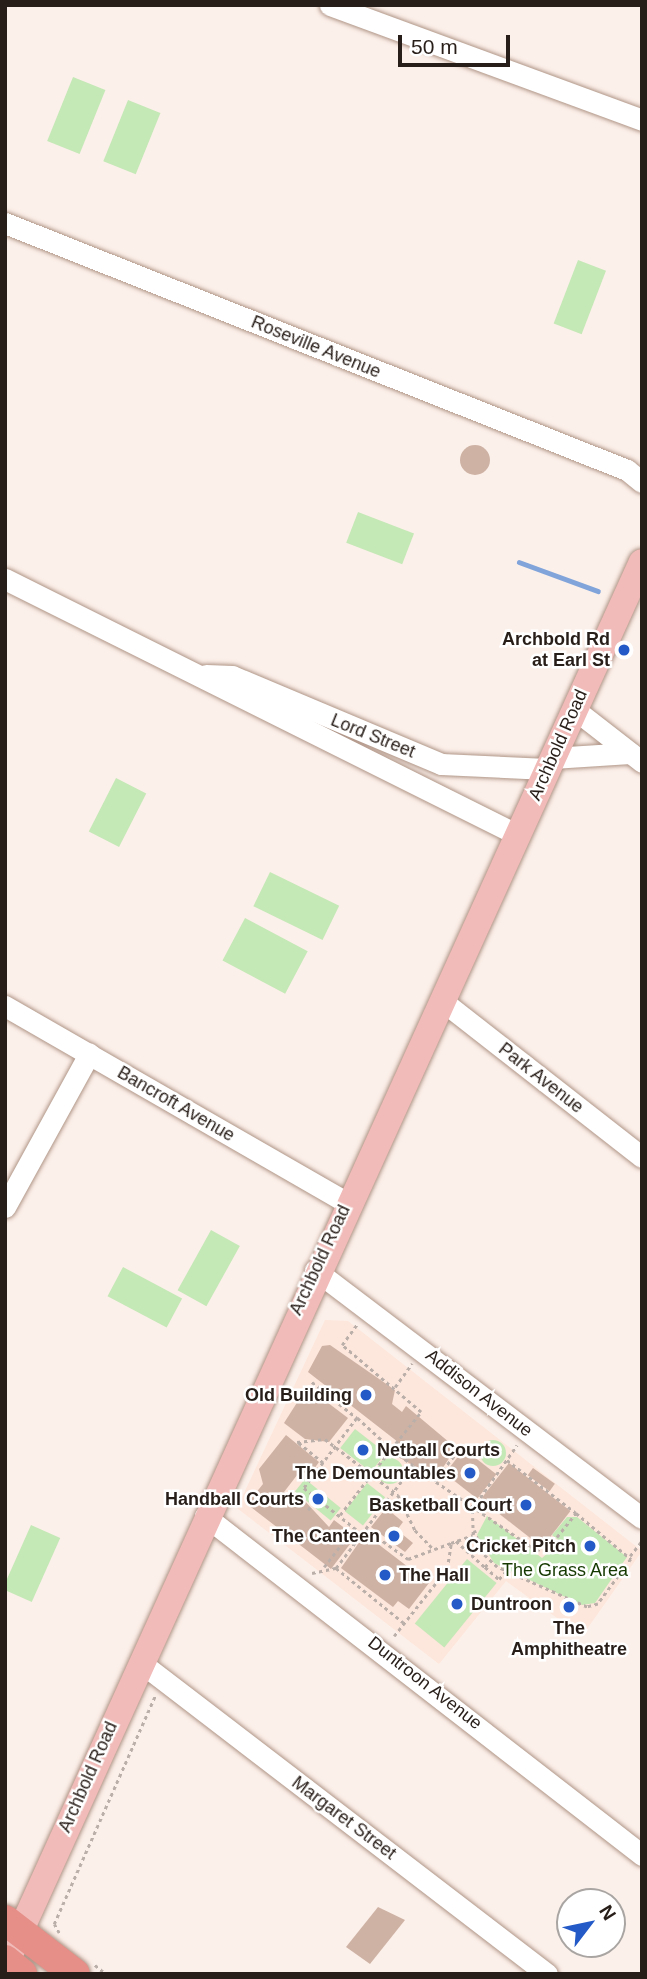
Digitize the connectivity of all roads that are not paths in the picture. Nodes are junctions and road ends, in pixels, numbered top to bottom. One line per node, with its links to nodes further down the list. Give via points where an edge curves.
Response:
1 (330, 5): 2 (street)
2 (387, 15): 3 (street)
3 (642, 120)
4 (5, 223): 5 (street, Roseville Avenue)
5 (637, 474)
6 (642, 562): 9 (main road, Archbold Road)
7 (5, 579): 8 (street, Lord Street)
8 (206, 675): 11 (street, Lord Street, via 232,676 441,764); 12 (street, Lord Street)
9 (574, 709): 10 (street); 11 (main road, Archbold Road)
10 (636, 757): 11 (street, Lord Street)
11 (550, 763): 12 (main road, Archbold Road)
12 (517, 835): 13 (main road, Archbold Road)
13 (441, 1000): 16 (street, Park Avenue); 17 (main road, Archbold Road)
14 (5, 1006): 15 (street, Bancroft Avenue)
15 (89, 1054): 17 (street, Bancroft Avenue); 18 (street)
16 (642, 1157)
17 (347, 1203): 19 (main road, Archbold Road)
18 (5, 1207)
19 (315, 1270): 20 (main road, Archbold Road); 21 (street, Addison Avenue)
20 (205, 1516): 22 (main road, Archbold Road); 23 (street, Duntroon Avenue)
21 (642, 1518)
22 (140, 1662): 24 (main road, Archbold Road); 27 (street, Margaret Street)
23 (642, 1855)
24 (13, 1925): 25 (main road, Archbold Road); 26 (highway)
25 (11, 1965)
26 (75, 1974)
27 (547, 1974)

